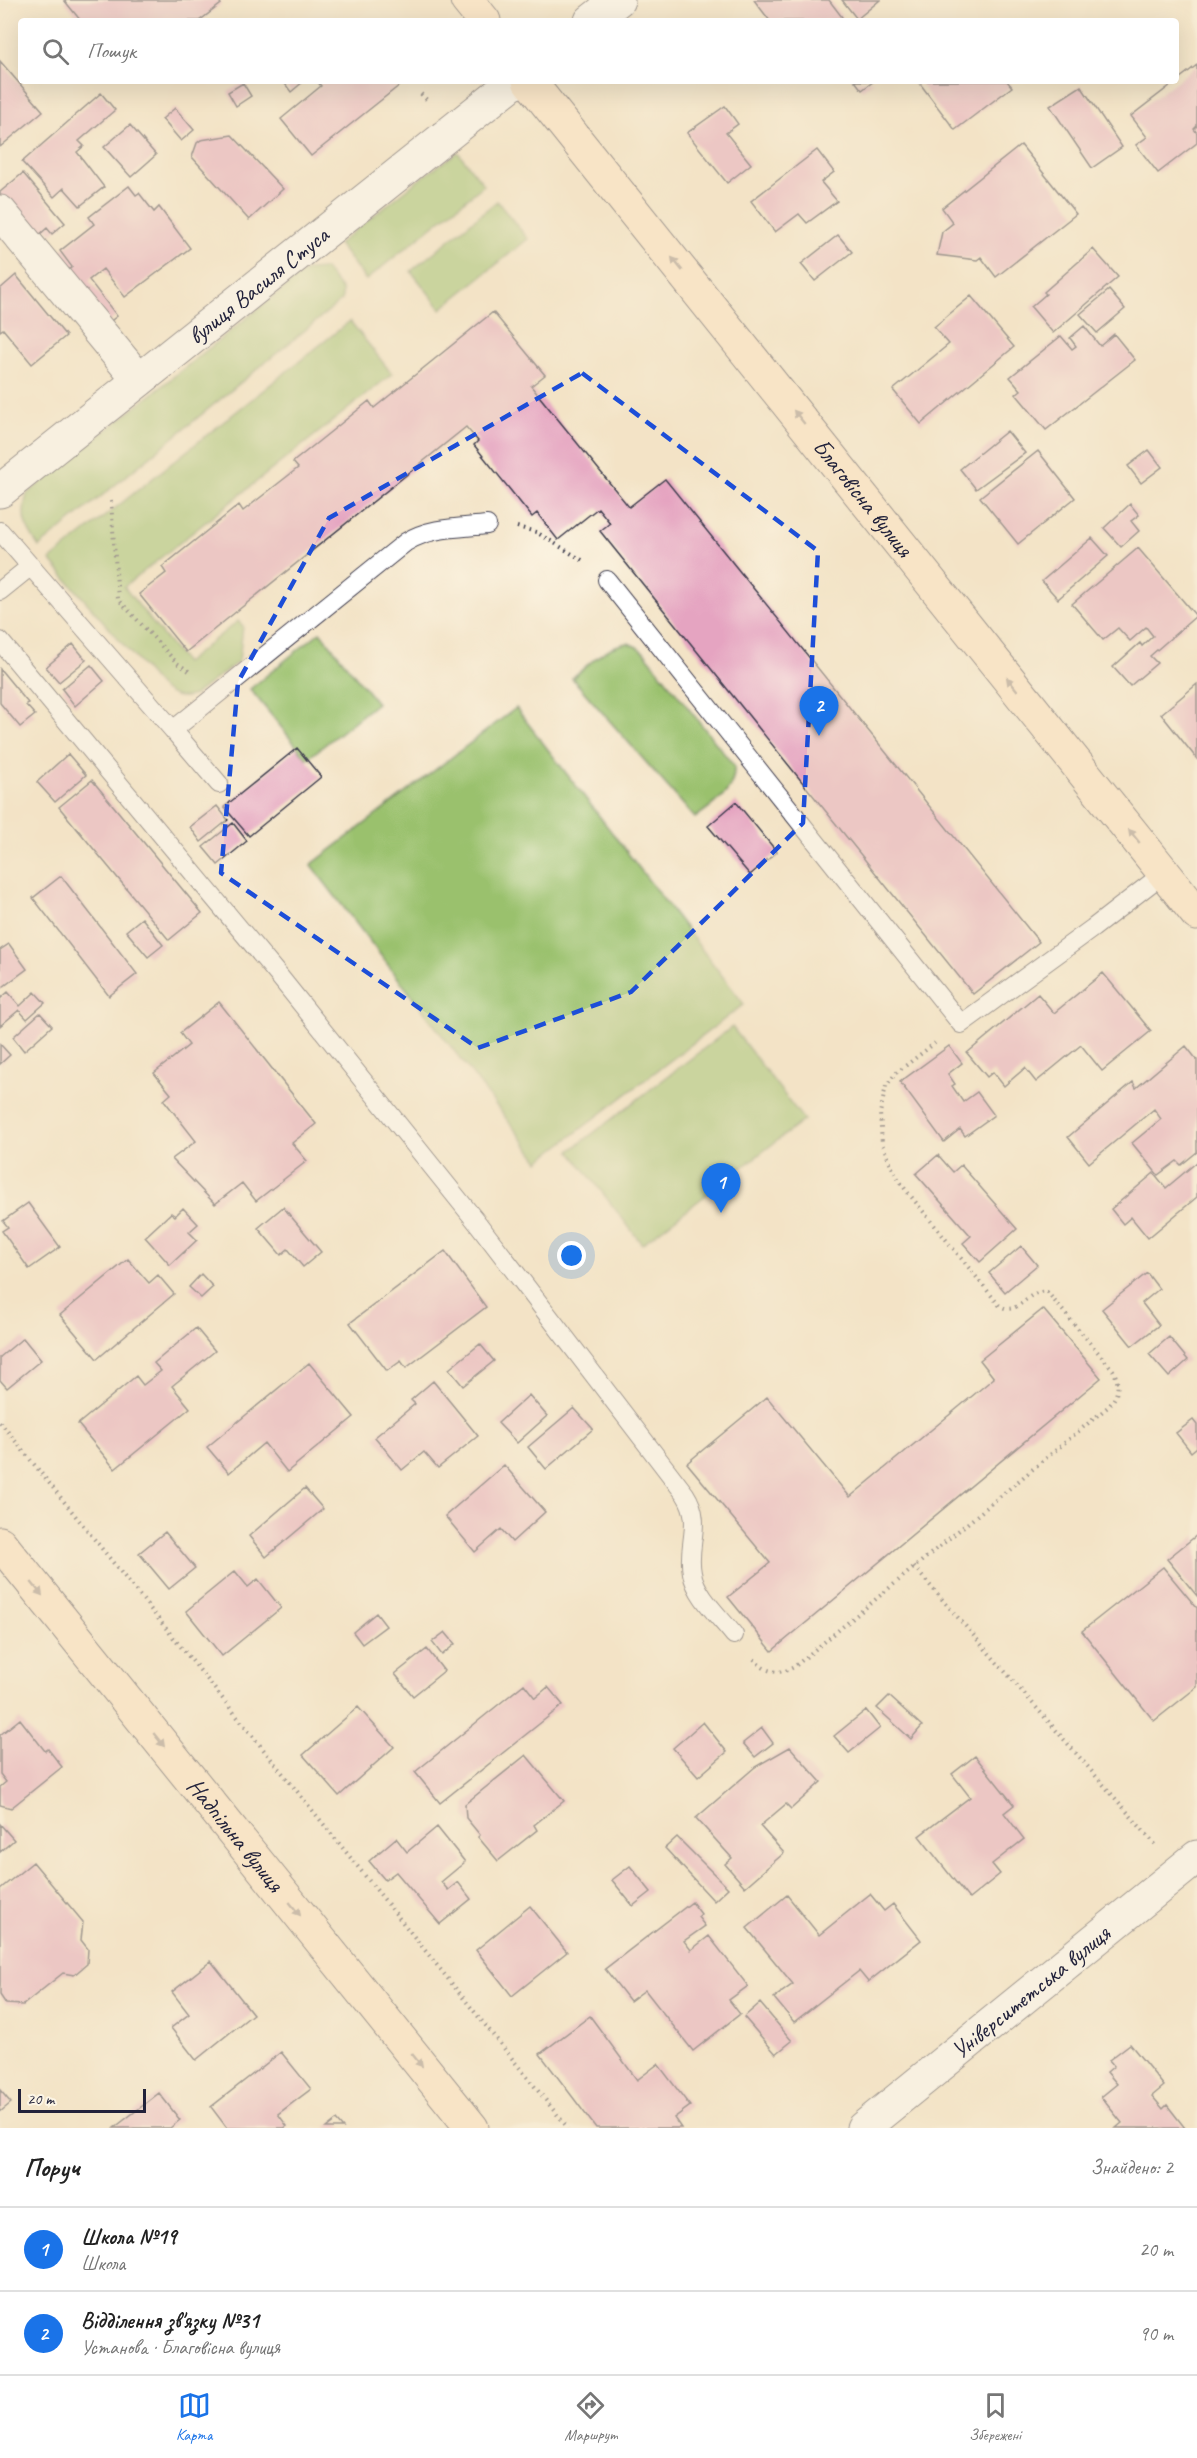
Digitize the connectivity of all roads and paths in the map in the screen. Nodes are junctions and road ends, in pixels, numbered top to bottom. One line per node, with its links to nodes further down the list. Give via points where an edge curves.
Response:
1 (467, 0): 3 (main road)
2 (618, 0): 4 (street)
3 (482, 18)
4 (595, 18)
5 (511, 84): 8 (street, вулиця Василя Стуса)
6 (531, 84): 20 (main road, Благовісна вулиця, one-way to 6)
7 (0, 212): 8 (street)
8 (139, 380): 9 (street, вулиця Василя Стуса)
9 (0, 491)
10 (111, 501): 17 (path, via 118,599 177,663)
11 (487, 525): 14 (path, via 536,532); 17 (lane, via 432,531 412,538)
12 (0, 531): 13 (lane)
13 (31, 566): 15 (lane); 18 (lane)
14 (607, 580): 22 (lane)
15 (0, 591)
16 (0, 641): 26 (lane, via 272,967 480,1225 686,1494 695,1518 692,1576)
17 (220, 692): 18 (lane)
18 (172, 730): 19 (lane)
19 (219, 784)
20 (1164, 873): 21 (main road, Благовісна вулиця); 22 (lane)
21 (1197, 914)
22 (961, 1024): 25 (path, via 896,1073 886,1086 880,1131 887,1158 905,1189 999,1305 1013,1309 1032,1294 1047,1292 1113,1370 1118,1389 1109,1406)
23 (0, 1422): 29 (path)
24 (0, 1543): 28 (main road, Надпільна вулиця, one-way to 28)
25 (914, 1567): 26 (path, via 785,1672 766,1670); 27 (path)
26 (734, 1635)
27 (1188, 1864): 30 (street, Університетська вулиця)
28 (472, 2128)
29 (568, 2128)
30 (863, 2128)

